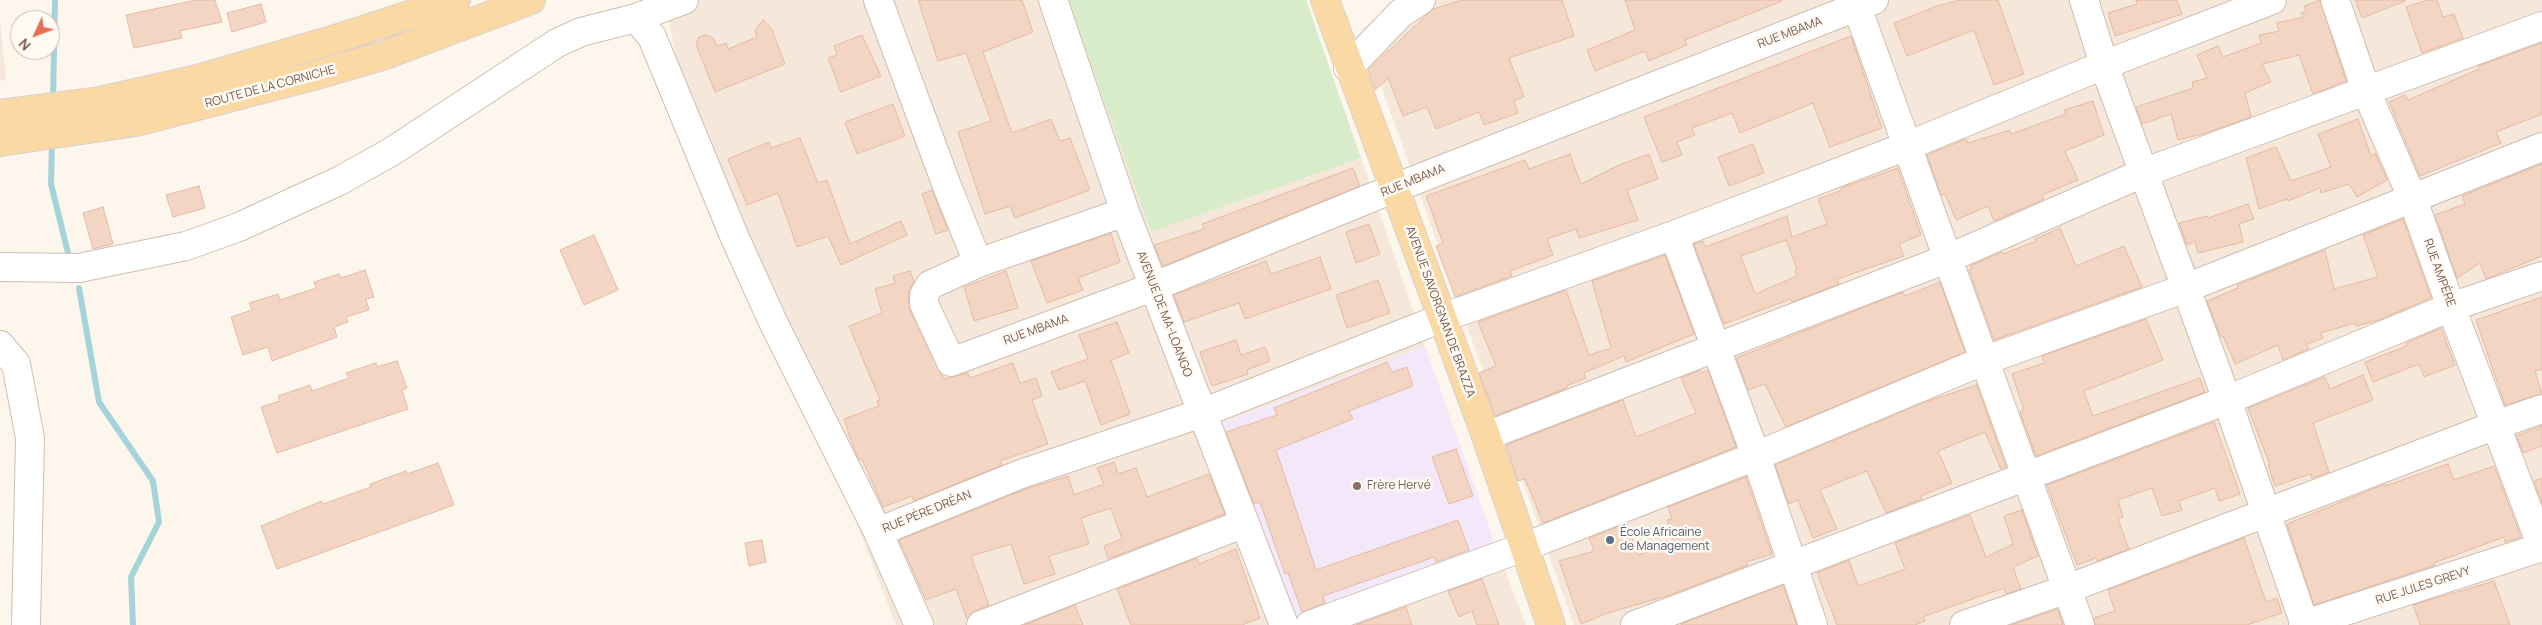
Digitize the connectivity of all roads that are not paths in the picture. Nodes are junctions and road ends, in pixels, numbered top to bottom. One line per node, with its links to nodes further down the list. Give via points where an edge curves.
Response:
1 (456, 0): 17 (main road, via 194,80 100,101)
2 (531, 0): 18 (main road, ROUTE DE LA CORNICHE, via 386,55 313,76 136,122)
3 (684, 0): 12 (street)
4 (878, 0): 27 (street)
5 (1053, 0): 24 (street, AVENUE DE MA-LOANGO)
6 (1325, 0): 15 (main road, AVENUE SAVORGNAN DE BRAZZA)
7 (1421, 0): 15 (street, via 1400,14)
8 (2084, 0): 14 (street)
9 (2272, 0): 14 (street, RUE PÈRE DRÉAN)
10 (2335, 0): 16 (street, RUE AMPÈRE)
11 (1866, 3): 19 (street); 22 (street, RUE MBAMA)
12 (636, 18): 28 (street, via 581,32 558,43 340,181 239,227 186,246 78,268); 46 (street, via 652,37 711,185 773,322)
13 (2542, 26): 16 (street)
14 (2104, 65): 19 (street, RUE PÈRE DRÉAN); 21 (street)
15 (1348, 68): 22 (main road, AVENUE SAVORGNAN DE BRAZZA)
16 (2367, 93): 21 (street); 23 (street, RUE AMPÈRE)
17 (0, 114)
18 (0, 142)
19 (1907, 146): 25 (street, RUE PÈRE DRÉAN); 26 (street)
20 (2542, 147): 23 (street)
21 (2143, 173): 26 (street); 31 (street)
22 (1395, 188): 30 (street, RUE MBAMA); 33 (main road, AVENUE SAVORGNAN DE BRAZZA)
23 (2413, 200): 31 (street); 32 (street, RUE AMPÈRE)
24 (1125, 212): 27 (street); 30 (street, AVENUE DE MA-LOANGO)
25 (1674, 235): 33 (street, RUE PÈRE DRÉAN); 35 (street)
26 (1949, 258): 35 (street); 36 (street)
27 (978, 264): 30 (street, RUE MBAMA, via 930,285 924,295 924,304 952,362)
28 (0, 267)
29 (2542, 276): 32 (street)
30 (1153, 287): 39 (street, AVENUE DE MA-LOANGO)
31 (2186, 288): 36 (street); 37 (street)
32 (2451, 307): 37 (street); 40 (street, RUE AMPÈRE)
33 (1442, 318): 39 (street, RUE PÈRE DRÉAN); 41 (main road, AVENUE SAVORGNAN DE BRAZZA)
34 (0, 344): 51 (street, via 16,364 30,438)
35 (1716, 347): 41 (street); 42 (street)
36 (1983, 361): 42 (street); 43 (street)
37 (2227, 400): 43 (street); 44 (street)
38 (2542, 410): 40 (street)
39 (1202, 414): 45 (street, AVENUE DE MA-LOANGO); 46 (street, RUE PÈRE DRÉAN, via 1021,474)
40 (2496, 425): 44 (street); 48 (street, RUE AMPÈRE)
41 (1486, 436): 47 (main road, AVENUE SAVORGNAN DE BRAZZA)
42 (1756, 456): 47 (street); 49 (street)
43 (2027, 475): 49 (street); 50 (street)
44 (2266, 514): 50 (street); 61 (street)
45 (1245, 523): 53 (street); 54 (street, AVENUE DE MA-LOANGO)
46 (878, 532): 52 (street)
47 (1524, 547): 55 (street); 56 (main road, AVENUE SAVORGNAN DE BRAZZA)
48 (2542, 547): 61 (street, RUE JULES GREVY)
49 (1792, 564): 57 (street); 58 (street)
50 (2067, 589): 59 (street); 60 (street)
51 (26, 625)
52 (919, 625)
53 (981, 625)
54 (1284, 625)
55 (1310, 625)
56 (1551, 625)
57 (1634, 625)
58 (1813, 625)
59 (1964, 625)
60 (2080, 625)
61 (2304, 625)

